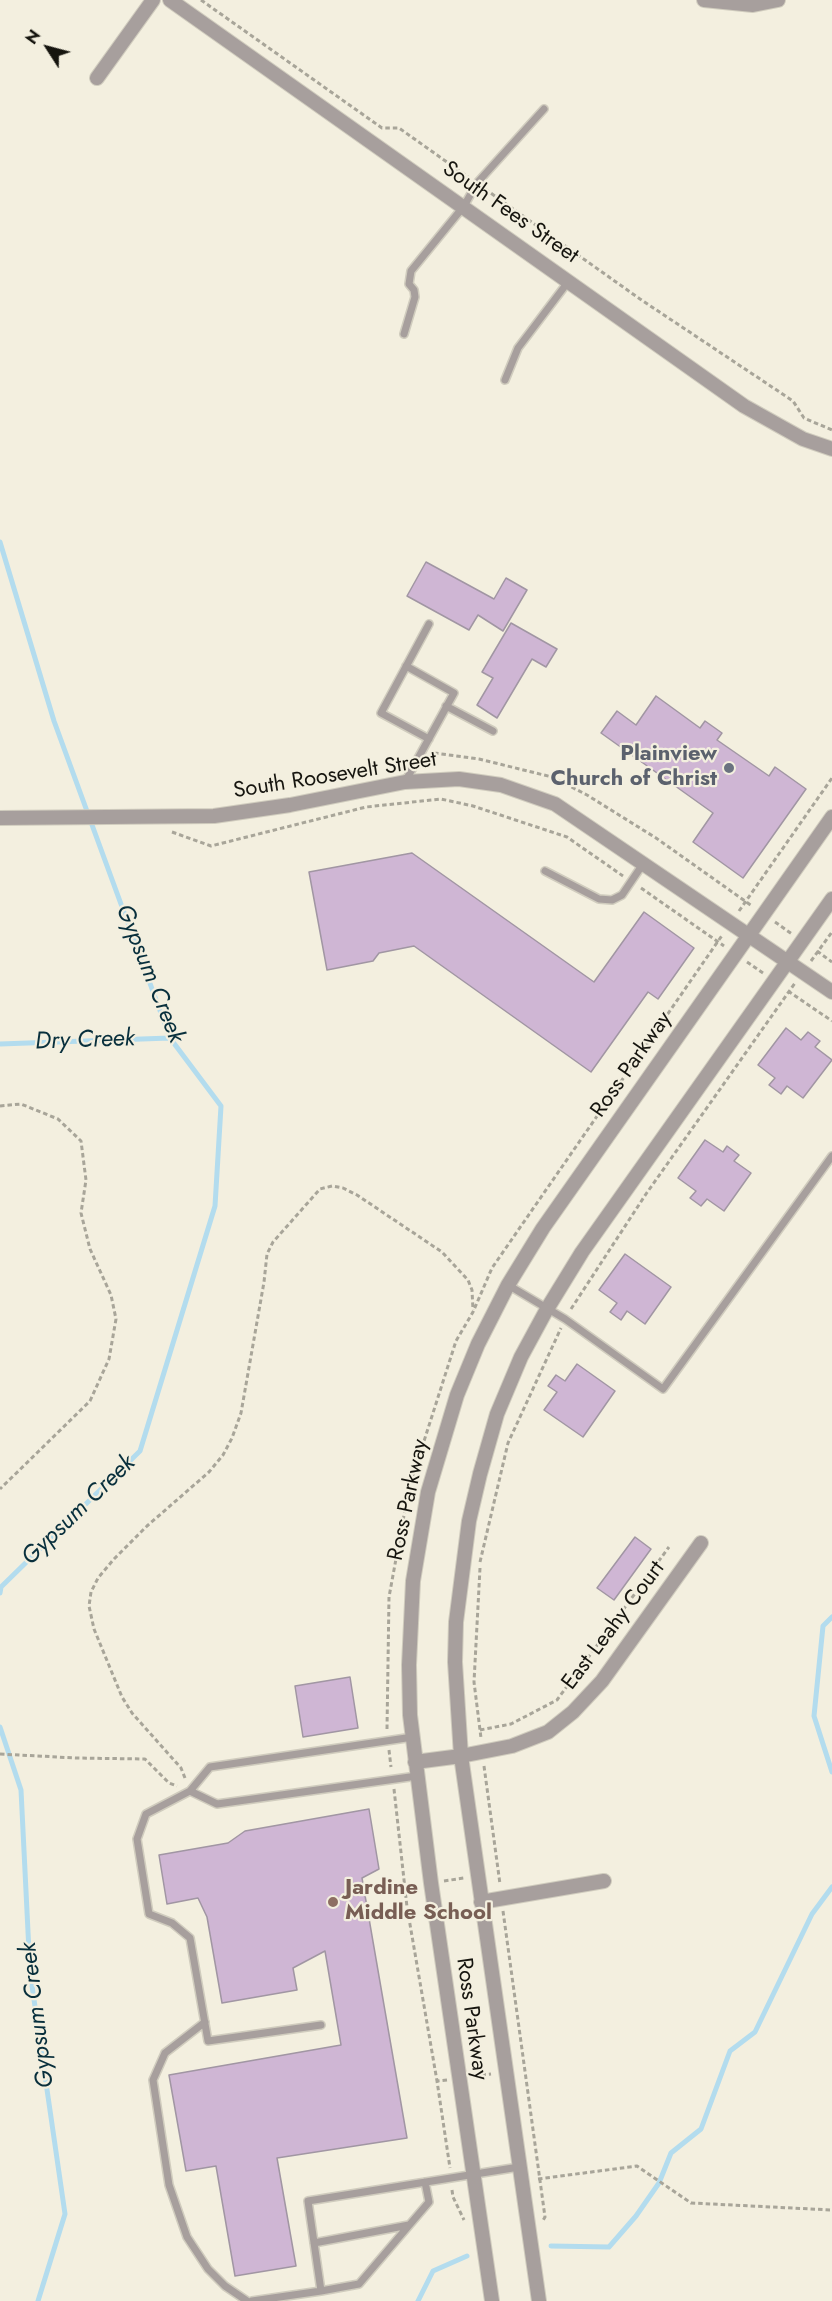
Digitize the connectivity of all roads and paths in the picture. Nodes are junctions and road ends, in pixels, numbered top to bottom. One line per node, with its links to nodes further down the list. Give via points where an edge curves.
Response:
1 (153, 0): 6 (street)
2 (170, 0): 9 (street, South Fees Street)
3 (201, 0): 8 (path, via 382,128 399,128)
4 (704, 0): 5 (street, via 753,5)
5 (778, 0)
6 (97, 78)
7 (544, 109): 8 (lane)
8 (477, 183): 9 (lane); 13 (path, via 793,401 804,418)
9 (464, 206): 10 (street, South Fees Street); 11 (lane, via 411,271 409,284 416,297)
10 (568, 281): 12 (lane, via 518,348); 14 (street, South Fees Street, via 744,406 803,439)
11 (404, 334)
12 (505, 380)
13 (832, 430)
14 (832, 449)
15 (429, 624): 16 (lane)
16 (406, 666): 17 (lane, via 454,693); 19 (lane, via 381,712)
17 (446, 706): 18 (lane); 19 (lane)
18 (493, 731)
19 (429, 739): 21 (lane)
20 (432, 753): 29 (path, via 479,759 552,777 656,838)
21 (405, 782): 23 (street, South Roosevelt Street, via 214,816); 25 (street, South Roosevelt Street, via 459,779 501,785 555,804)
22 (832, 817): 29 (street, Ross Parkway)
23 (0, 818)
24 (166, 829): 27 (path, via 211,846 366,807 441,799 567,837)
25 (644, 864): 27 (lane); 31 (street, South Roosevelt Street)
26 (545, 871): 27 (lane, via 599,899 612,900 622,895)
27 (632, 882): 34 (path)
28 (832, 899): 32 (street, Ross Parkway)
29 (764, 914): 31 (street, Ross Parkway); 32 (path)
30 (832, 932): 33 (path)
31 (749, 935): 34 (street, Ross Parkway); 35 (street, South Roosevelt Street)
32 (802, 941): 33 (path); 35 (street, Ross Parkway)
33 (818, 952): 36 (path); 37 (path)
34 (735, 954): 38 (path); 44 (street, Ross Parkway, via 543,1228)
35 (788, 961): 37 (street, South Roosevelt Street); 38 (street, Ross Parkway)
36 (832, 962)
37 (803, 972): 39 (path); 40 (street, South Roosevelt Street)
38 (774, 981): 39 (path); 45 (street, Ross Parkway, via 582,1252)
39 (789, 991): 41 (path); 46 (path, via 646,1194)
40 (832, 992)
41 (832, 1022)
42 (0, 1106): 48 (path, via 21,1104 58,1119 81,1141 86,1180 81,1214 116,1319 109,1359 90,1401)
43 (832, 1156): 46 (lane, via 663,1389)
44 (508, 1285): 45 (lane); 47 (street, Ross Parkway)
45 (547, 1309): 46 (lane); 55 (street, Ross Parkway, via 497,1414 469,1521 456,1622)
46 (565, 1319): 51 (path, via 508,1443 480,1563 474,1682)
47 (489, 1320): 52 (street, Ross Parkway, via 457,1395 422,1524 410,1620); 57 (path, via 473,1312 468,1280 442,1252 343,1188 320,1189 273,1242 267,1254 241,1413 223,1455 114,1559 91,1592 89,1606 94,1629 122,1697 181,1768)
48 (0, 1489)
49 (701, 1543): 53 (street, East Leahy Court, via 602,1681 573,1713 548,1732)
50 (669, 1547): 51 (path, via 557,1700 511,1724)
51 (480, 1730): 53 (path)
52 (413, 1737): 56 (street, Ross Parkway); 57 (lane, via 210,1767)
53 (482, 1752): 55 (street, East Leahy Court); 61 (path)
54 (0, 1754): 57 (path, via 145,1759 169,1783)
55 (461, 1756): 56 (street, East Leahy Court); 58 (street, Ross Parkway)
56 (416, 1769): 57 (lane, via 218,1804); 60 (street, Ross Parkway)
57 (190, 1791): 63 (lane, via 146,1814 137,1839 149,1914 172,1923 190,1938)
58 (478, 1875): 60 (path); 62 (street, Ross Parkway)
59 (604, 1881): 61 (street)
60 (431, 1883): 66 (street, Ross Parkway)
61 (501, 1898): 62 (street); 69 (path)
62 (481, 1902): 65 (street, Ross Parkway)
63 (205, 2022): 64 (lane, via 208,2041); 77 (lane, via 165,2053 153,2080 168,2185 187,2236 208,2269)
64 (321, 2025)
65 (505, 2072): 66 (path); 67 (street, Ross Parkway)
66 (459, 2078): 68 (street, Ross Parkway)
67 (519, 2167): 68 (lane); 71 (street, Ross Parkway)
68 (473, 2174): 70 (lane); 79 (street, Ross Parkway)
69 (540, 2179): 71 (path); 72 (path, via 637,2166 691,2203); 74 (path, via 546,2217)
70 (424, 2182): 73 (lane, via 429,2202); 75 (lane, via 308,2200)
71 (522, 2182): 80 (street, Ross Parkway)
72 (832, 2210)
73 (409, 2225): 75 (lane); 76 (lane, via 359,2284)
74 (537, 2229)
75 (314, 2243): 76 (lane)
76 (321, 2291): 78 (lane)
77 (247, 2301)
78 (252, 2301)
79 (492, 2301)
80 (538, 2301)

